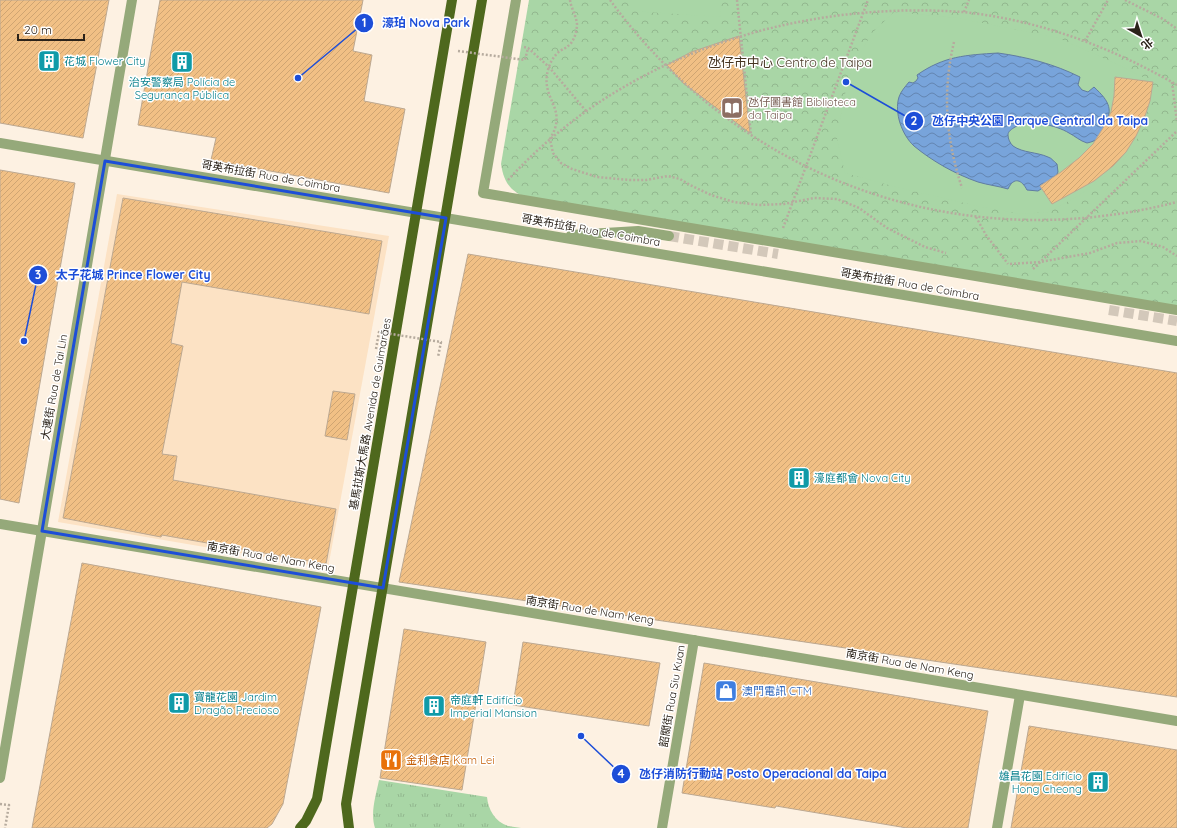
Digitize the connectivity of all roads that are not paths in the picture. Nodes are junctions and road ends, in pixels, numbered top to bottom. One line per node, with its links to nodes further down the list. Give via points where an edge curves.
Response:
1 (132, 0): 6 (street, 大連街 Rua de Tai Lin)
2 (452, 0): 7 (main road, 基馬拉斯大馬路 Avenida de Guimarães)
3 (482, 0): 8 (main road)
4 (516, 0): 11 (street, via 483,193)
5 (0, 143): 6 (street, 哥英布拉街 Rua de Coimbra)
6 (105, 160): 7 (street, 哥英布拉街 Rua de Coimbra); 14 (street, 大連街 Rua de Tai Lin)
7 (416, 213): 8 (street, 哥英布拉街 Rua de Coimbra); 15 (main road, 基馬拉斯大馬路 Avenida de Guimarães)
8 (446, 218): 9 (street, 哥英布拉街 Rua de Coimbra); 16 (main road)
9 (554, 236): 10 (street, via 638,231); 12 (street, 哥英布拉街 Rua de Coimbra)
10 (669, 236)
11 (1177, 310)
12 (1177, 341)
13 (0, 524): 14 (street, 南京街 Rua de Nam Keng)
14 (42, 531): 15 (street, 南京街 Rua de Nam Keng); 20 (street, 大連街 Rua de Tai Lin)
15 (354, 583): 16 (street, 南京街 Rua de Nam Keng); 21 (main road, 基馬拉斯大馬路 Avenida de Guimarães, via 317,799)
16 (383, 588): 17 (street, 南京街 Rua de Nam Keng); 22 (main road, via 346,804)
17 (694, 640): 18 (street, 南京街 Rua de Nam Keng); 23 (street, 韶關街 Rua Siu Kuan)
18 (1020, 695): 19 (street, 南京街 Rua de Nam Keng); 24 (street)
19 (1177, 721)
20 (0, 778)
21 (300, 828)
22 (349, 828)
23 (663, 828)
24 (997, 828)

